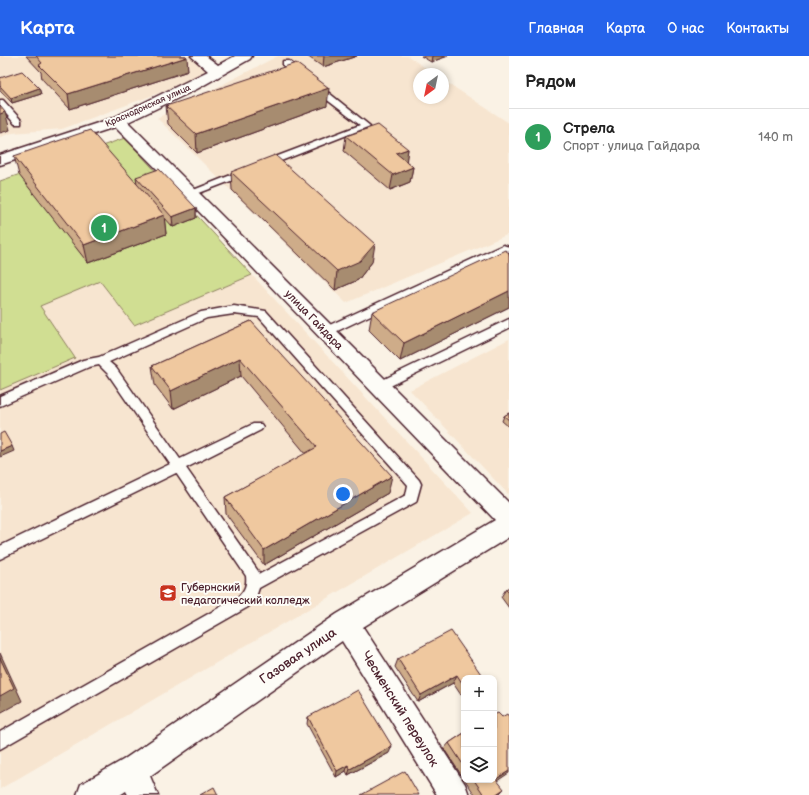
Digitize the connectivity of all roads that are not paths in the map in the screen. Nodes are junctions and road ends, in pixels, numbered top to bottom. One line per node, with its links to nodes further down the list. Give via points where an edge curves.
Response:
1 (198, 56): 4 (street)
2 (245, 56): 4 (street, Краснодонская улица)
3 (286, 63): 9 (lane, via 366,126)
4 (217, 72): 6 (street, Краснодонская улица)
5 (0, 102): 7 (lane)
6 (118, 121): 8 (street, Краснодонская улица); 9 (street, улица Гайдара)
7 (18, 122)
8 (0, 160)
9 (191, 193): 12 (street, улица Гайдара)
10 (509, 252): 12 (lane, via 504,248)
11 (509, 323): 14 (lane)
12 (325, 332): 14 (street, улица Гайдара)
13 (101, 361): 15 (lane, via 87,363); 17 (lane, via 112,371); 21 (lane, via 205,314 234,310 262,314 415,484 411,498)
14 (378, 387): 18 (street, улица Гайдара)
15 (0, 401)
16 (257, 427): 17 (lane)
17 (179, 466): 20 (lane); 21 (lane, via 253,574)
18 (509, 519)
19 (509, 524): 22 (street, Газовая улица)
20 (0, 553)
21 (254, 584): 23 (lane, via 251,594 243,602)
22 (346, 623): 24 (street, Газовая улица); 26 (street, Чесменский переулок)
23 (0, 741)
24 (138, 782): 25 (street, Газовая улица)
25 (92, 795)
26 (454, 795)

